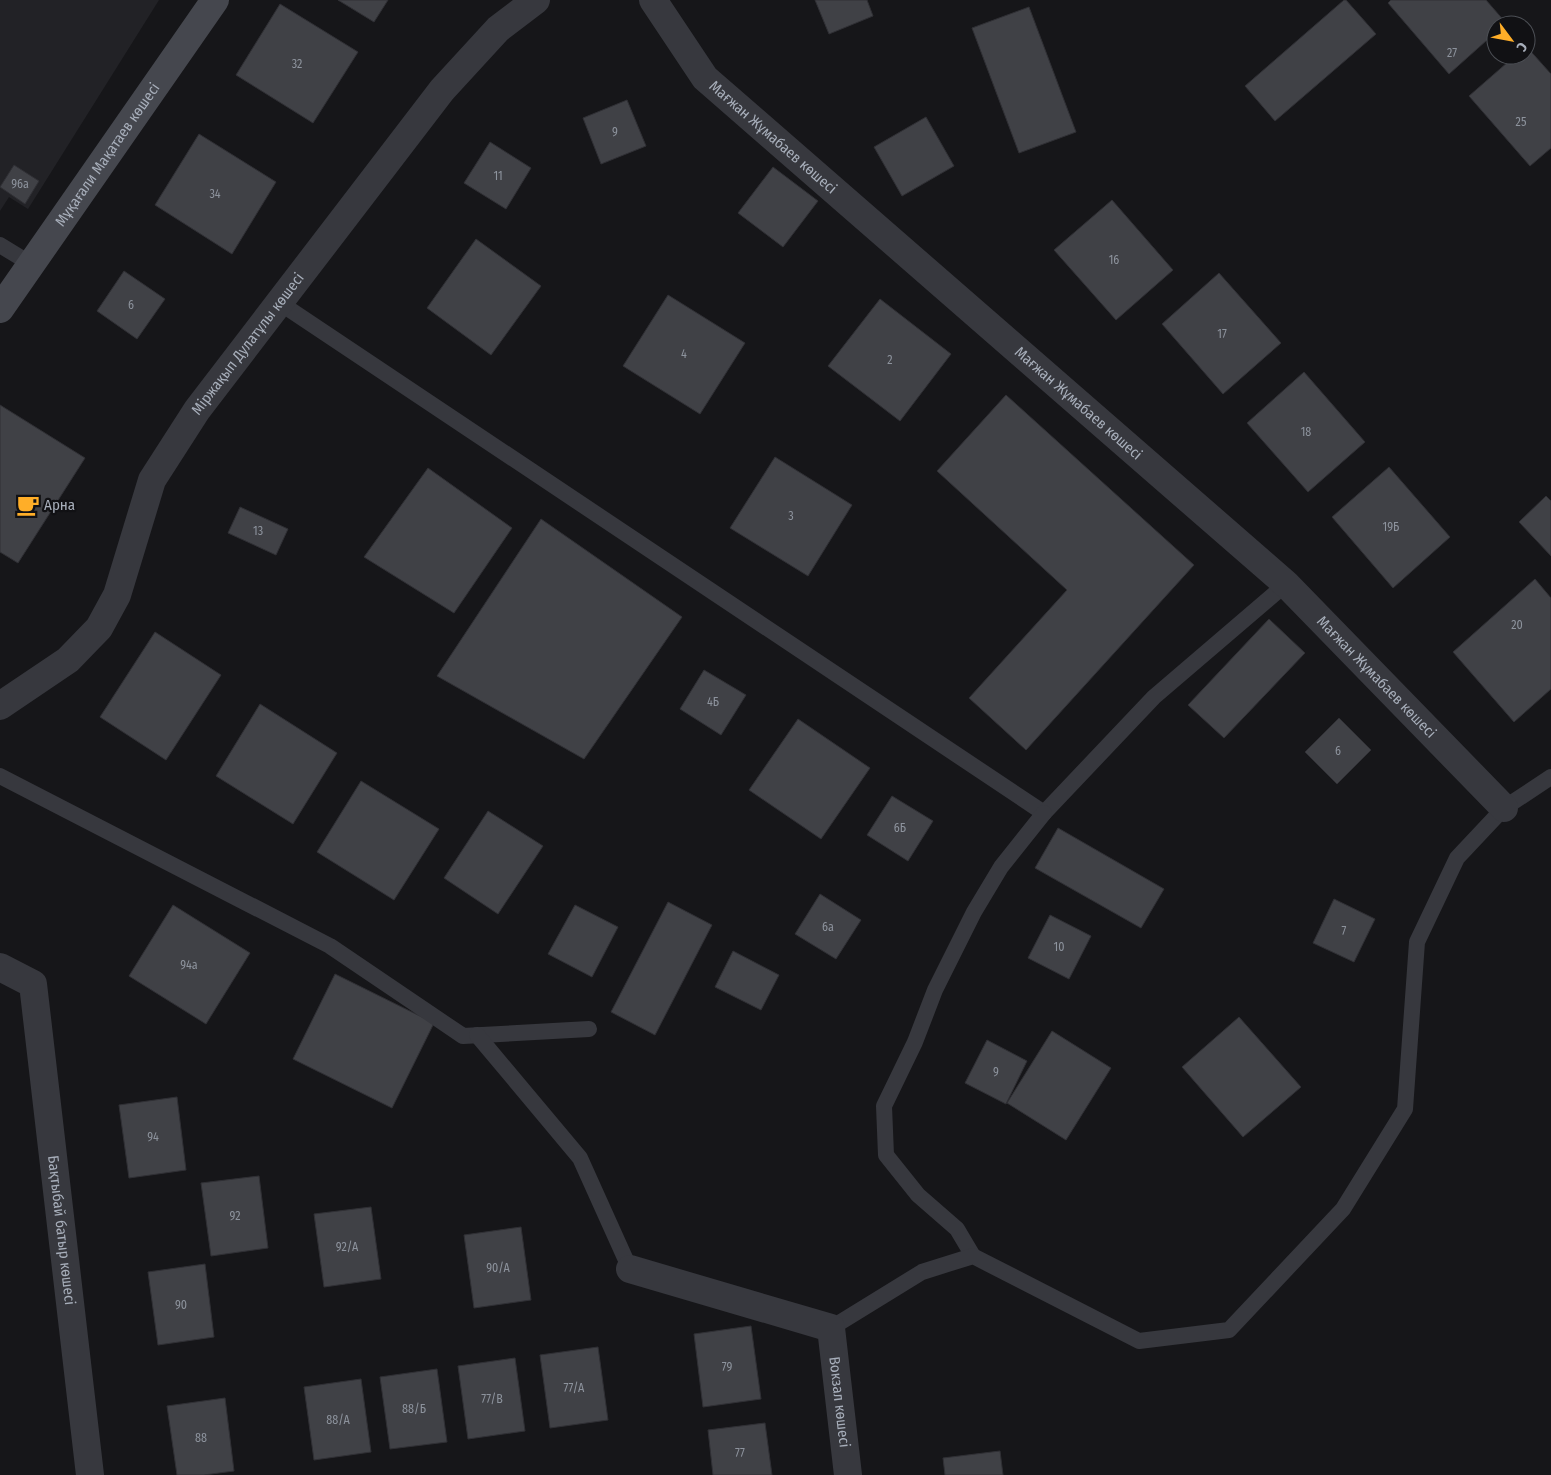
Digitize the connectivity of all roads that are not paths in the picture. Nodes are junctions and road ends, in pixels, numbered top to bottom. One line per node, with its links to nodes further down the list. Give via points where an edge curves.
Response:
1 (215, 0): 5 (street, Мұқағали Мақатаев көшесі)
2 (536, 0): 6 (street, Міржақып Дулатұлы көшесі, via 498,30 442,90)
3 (653, 0): 8 (street, Мағжан Жұмабаев көшесі, via 705,78)
4 (0, 245): 5 (lane)
5 (31, 264): 7 (street, Мұқағали Мақатаев көшесі)
6 (280, 303): 9 (street, Міржақып Дулатұлы көшесі, via 197,410 152,480 117,595 99,628 68,660); 13 (lane)
7 (0, 310)
8 (1286, 584): 12 (street, Мағжан Жұмабаев көшесі); 13 (lane, via 1154,697)
9 (0, 706)
10 (0, 776): 16 (lane, via 330,946 463,1036)
11 (1551, 778): 12 (lane)
12 (1504, 808): 17 (lane, via 1457,858 1417,942 1405,1109 1343,1209 1230,1330 1139,1341)
13 (1044, 813): 17 (lane, via 1001,867 974,912 935,990 915,1042 884,1106 886,1155 918,1196 957,1229)
14 (0, 967): 20 (street, Бақтыбай батыр көшесі, via 33,984)
15 (589, 1029): 16 (lane)
16 (477, 1035): 18 (lane, via 580,1158)
17 (973, 1256): 19 (lane, via 922,1272)
18 (630, 1269): 19 (street)
19 (831, 1328): 21 (street, Вокзал көшесі)
20 (90, 1475)
21 (848, 1475)

